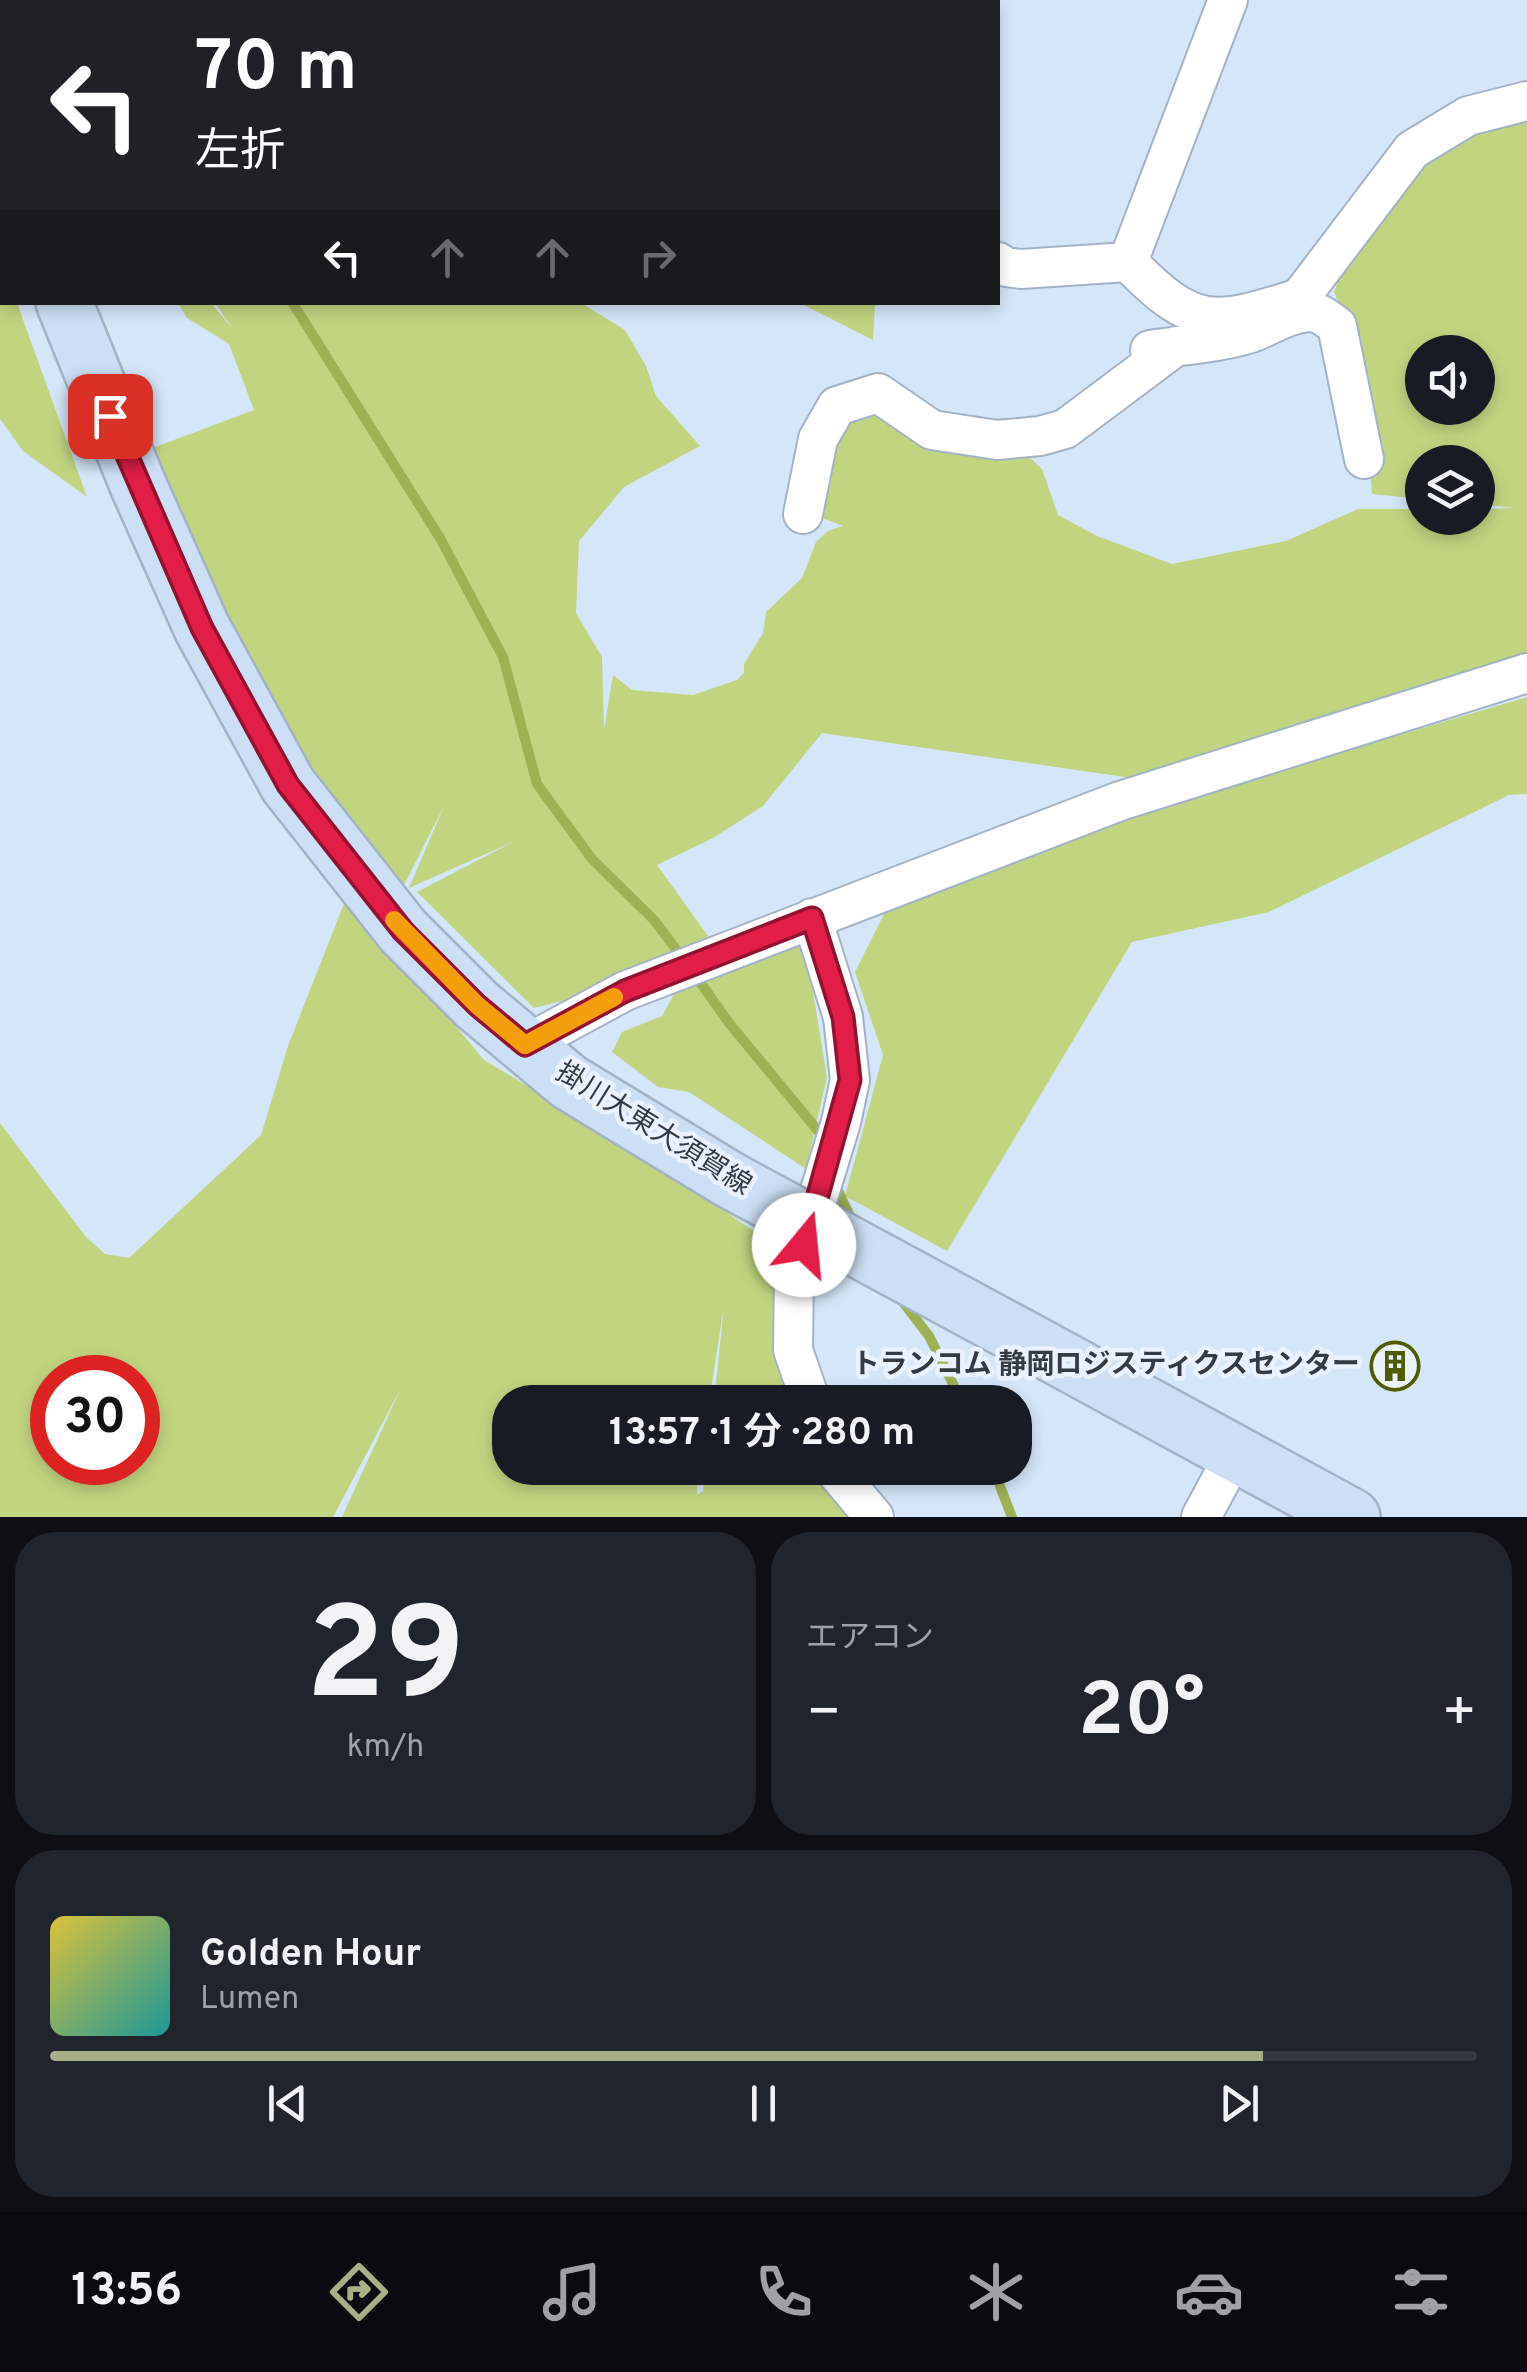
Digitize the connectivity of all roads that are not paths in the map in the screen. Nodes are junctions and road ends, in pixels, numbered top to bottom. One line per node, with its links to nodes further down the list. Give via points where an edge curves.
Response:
1 (1228, 0): 3 (street)
2 (1527, 101): 6 (street, via 1468,116 1412,150)
3 (1128, 262): 4 (street, via 1021,269); 6 (street, via 1184,310 1235,316)
4 (1000, 263)
5 (65, 305): 13 (main road, 掛川大東大須賀線, via 202,628 288,785 403,931)
6 (1292, 308): 7 (street, via 1252,332); 9 (street, via 1337,326)
7 (1176, 346): 8 (street, via 1141,352); 10 (street, via 1065,428 1040,436 997,440 932,430 878,394 838,406 818,439)
8 (1095, 378)
9 (1364, 460)
10 (803, 514)
11 (1527, 673): 12 (street, via 1120,802)
12 (812, 918): 13 (street, via 625,991); 14 (street, via 843,1017 850,1080 794,1276 793,1350)
13 (525, 1045): 15 (main road, 掛川大東大須賀線, bridge, via 570,1082 730,1180)
14 (805, 1385)
15 (1236, 1452): 18 (street); 19 (main road, 掛川大東大須賀線)
16 (848, 1485): 17 (street)
17 (874, 1517)
18 (1201, 1517)
19 (1352, 1517)

